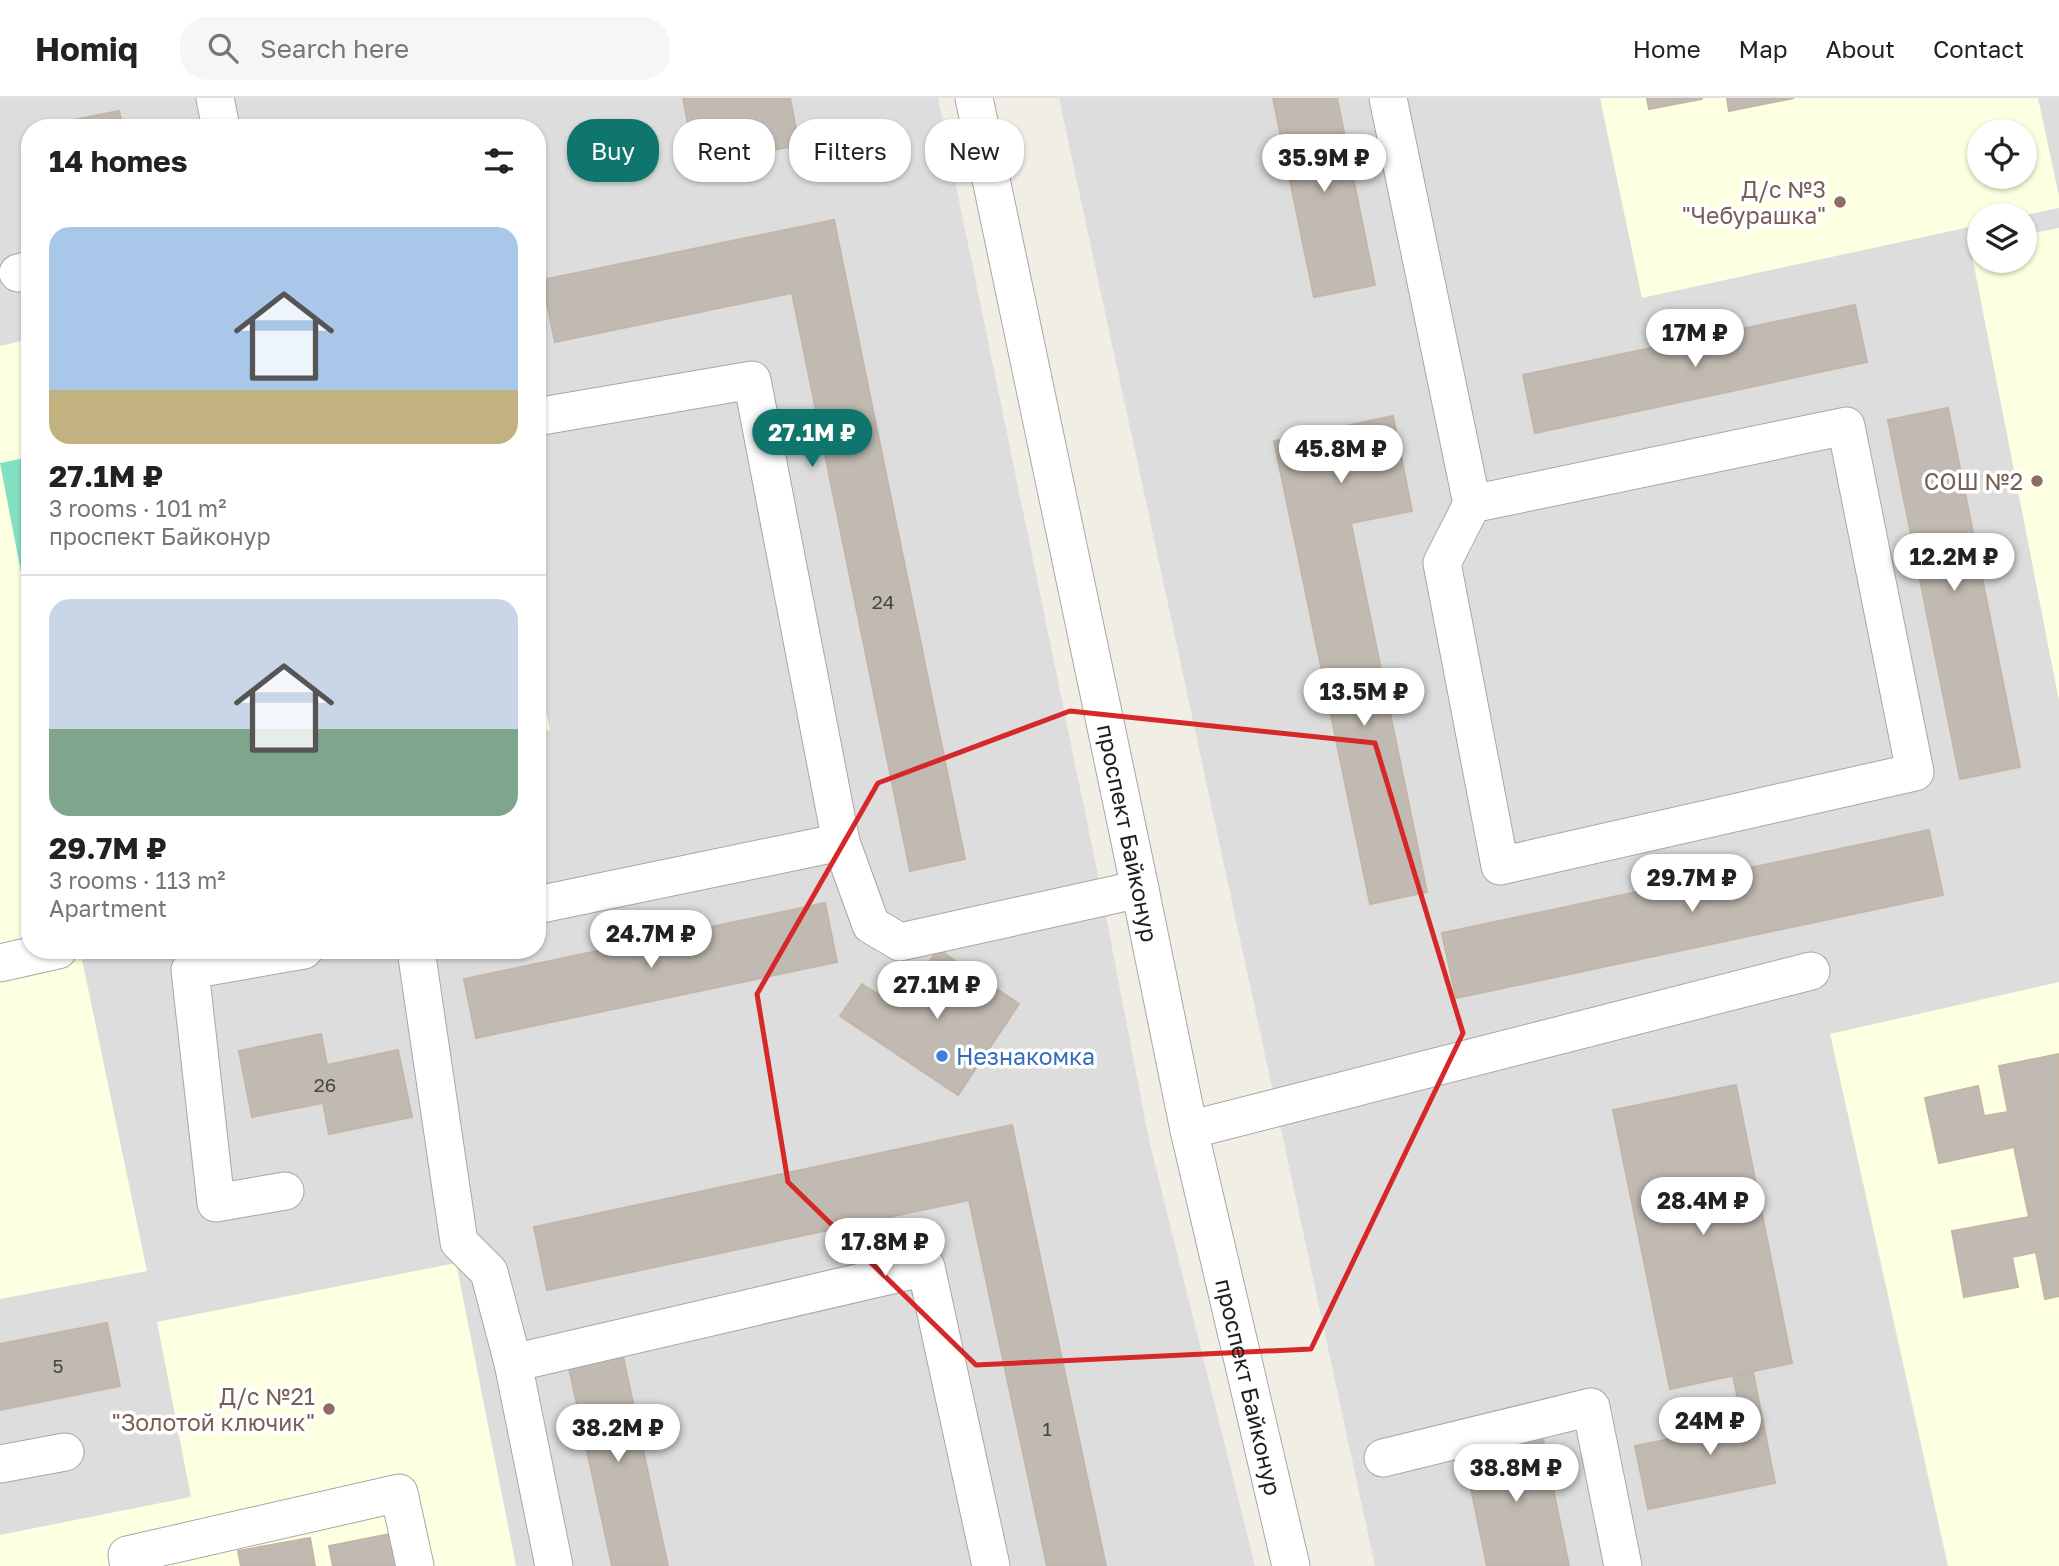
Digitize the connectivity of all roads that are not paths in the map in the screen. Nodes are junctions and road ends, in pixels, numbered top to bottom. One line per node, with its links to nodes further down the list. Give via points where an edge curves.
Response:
1 (215, 98): 4 (street)
2 (974, 98): 8 (street, проспект Байконур)
3 (1388, 98): 6 (street)
4 (218, 119)
5 (546, 415): 7 (street, via 752,380)
6 (1472, 504): 6 (street, via 1846,426 1915,772 1500,866 1442,564)
7 (841, 842): 8 (street, via 871,925 900,942); 9 (street)
8 (1140, 889): 15 (street, проспект Байконур)
9 (546, 903)
10 (21, 958): 13 (street)
11 (417, 959): 17 (street, via 459,1242 489,1272)
12 (182, 960): 16 (street, via 216,1203)
13 (0, 963)
14 (1811, 971): 15 (street)
15 (1189, 1130): 25 (street, проспект Байконур)
16 (285, 1191)
17 (513, 1363): 23 (street); 24 (street, via 926,1267)
18 (65, 1452): 20 (street)
19 (1383, 1458): 26 (street, via 1591,1407)
20 (0, 1464)
21 (130, 1566): 22 (street, via 127,1555 399,1493)
22 (415, 1566)
23 (554, 1566)
24 (991, 1566)
25 (1291, 1566)
26 (1623, 1566)

